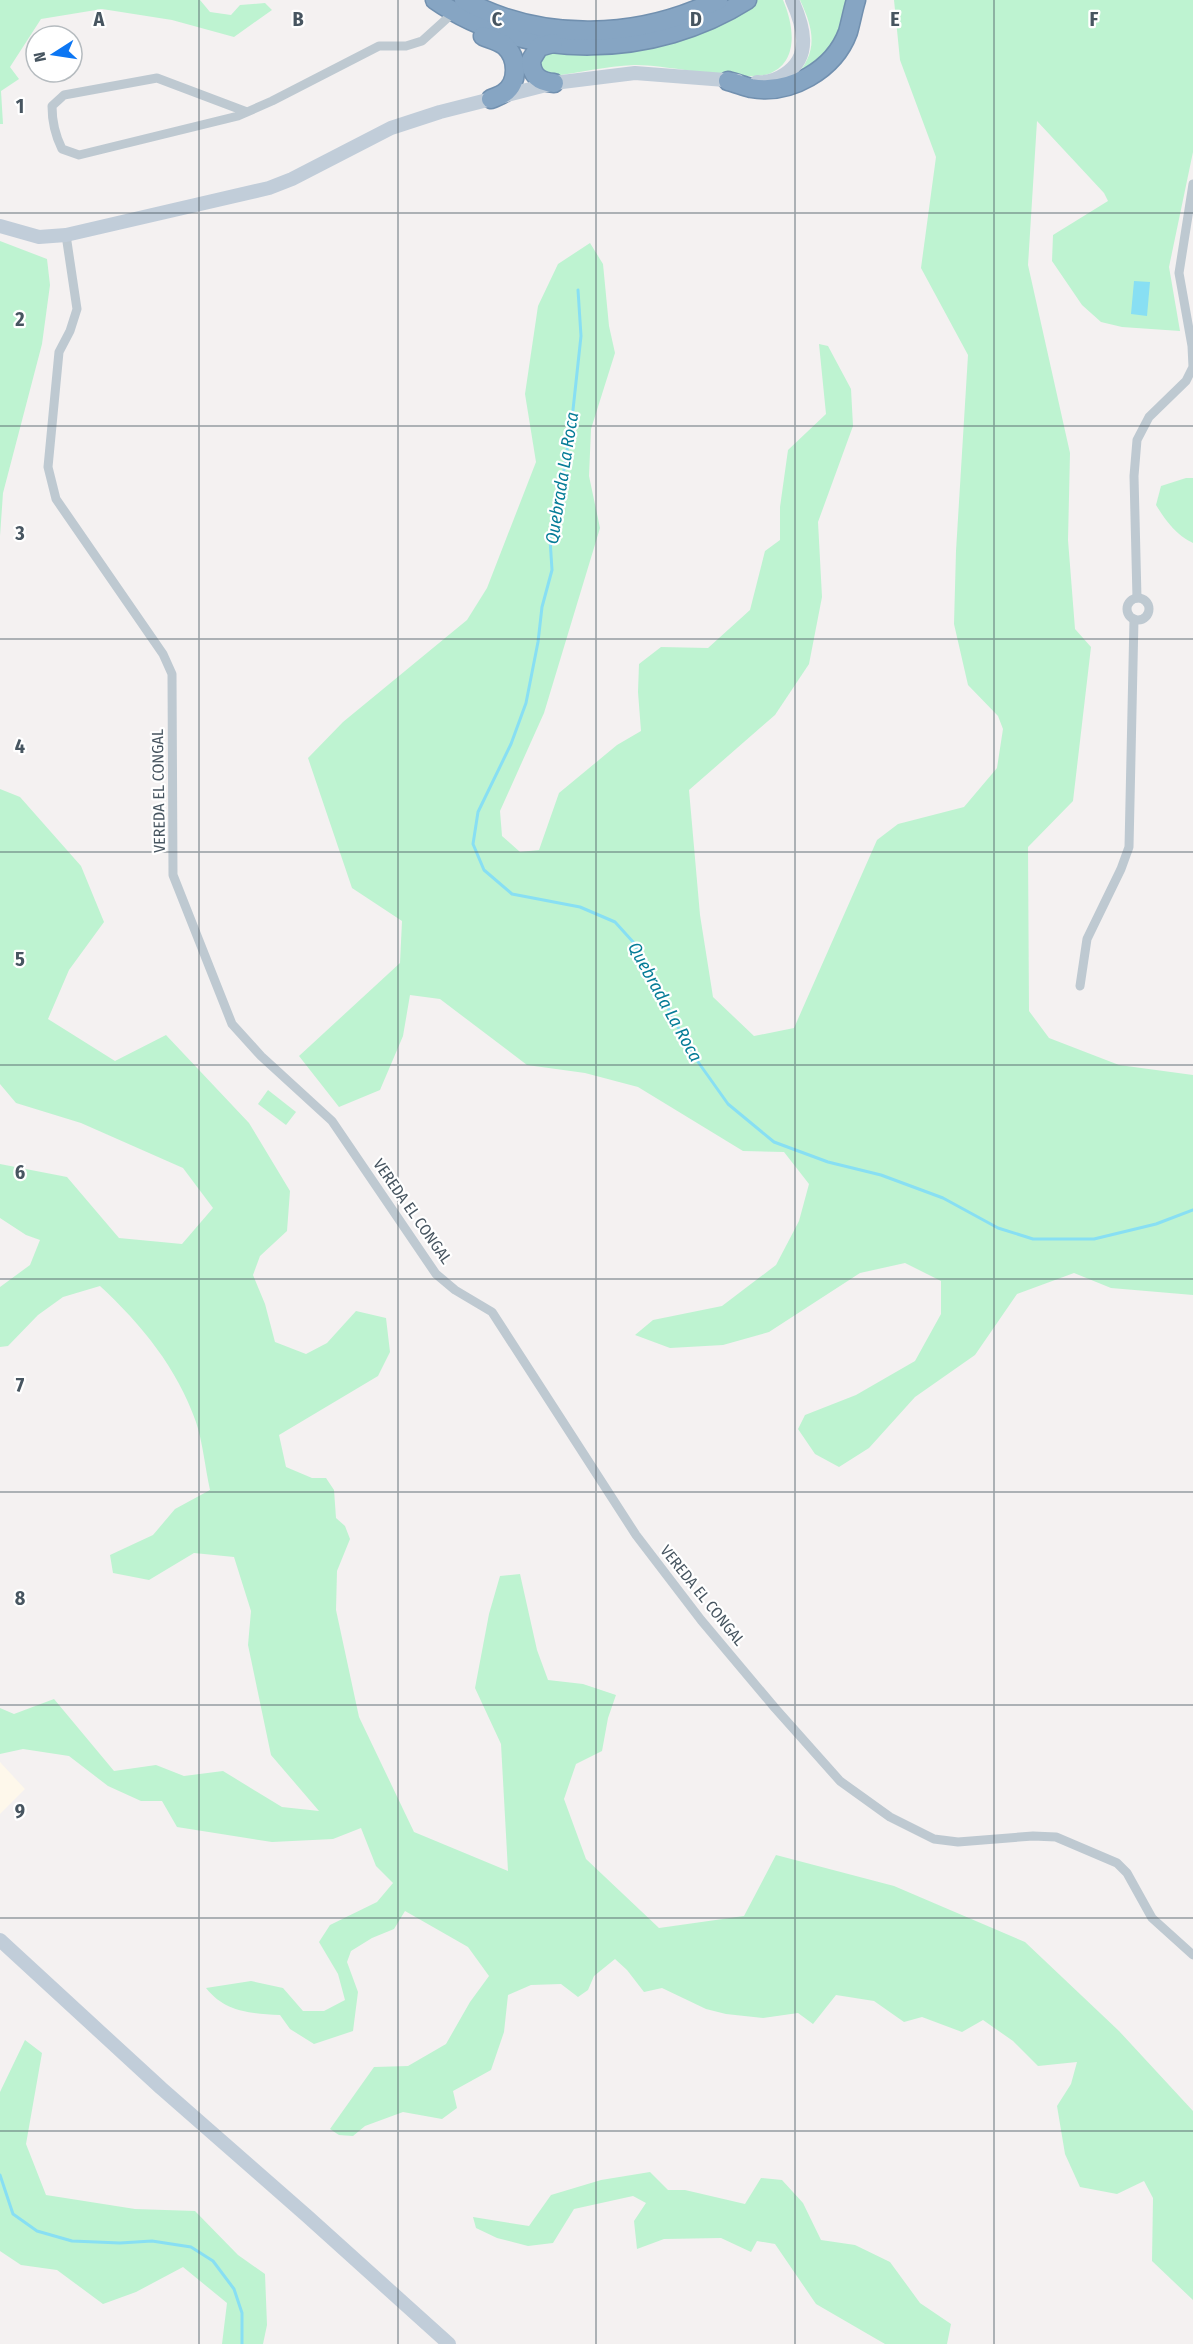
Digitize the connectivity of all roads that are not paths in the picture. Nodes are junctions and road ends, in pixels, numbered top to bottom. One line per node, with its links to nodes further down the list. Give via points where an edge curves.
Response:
1 (426, 0): 7 (highway)
2 (435, 0): 7 (highway)
3 (718, 0): 7 (highway, via 694,12 649,25 596,30 560,29 526,24 487,11)
4 (747, 0): 8 (highway, via 710,20 656,38 603,44)
5 (792, 0): 9 (main road, via 804,37 796,64 784,75 767,82)
6 (856, 0): 9 (highway, via 842,43 808,77 774,88 752,88)
7 (455, 10): 8 (highway, via 491,28); 11 (highway, via 474,33 500,42 511,53 514,77 504,93); 12 (street, via 422,41 406,46 379,46)
8 (553, 43): 10 (highway, via 538,47 531,60 539,80)
9 (728, 81): 10 (main road, via 635,74)
10 (554, 83): 11 (main road)
11 (491, 99): 15 (main road, via 391,128 269,188)
12 (247, 112): 12 (street, via 79,155 62,149 56,137 52,106 63,95 157,78)
13 (1193, 184): 16 (street, via 1179,273 1192,367 1186,381 1149,417 1137,440)
14 (0, 226): 15 (main road, via 39,237)
15 (66, 235): 20 (street, VEREDA EL CONGAL, via 77,309 59,352 48,467 56,499 163,654 172,674 174,875 232,1024 332,1121 436,1274 492,1312 636,1535 701,1620 840,1781 890,1817 934,1839 958,1842 1056,1837 1117,1863 1127,1873 1152,1918)
16 (1137, 598): 17 (street, via 1127,608); 17 (street, via 1146,602 1149,612 1145,618)
17 (1134, 619): 18 (street, via 1129,847 1087,939)
18 (1080, 986)
19 (0, 1940): 21 (main road)
20 (1193, 1955)
21 (449, 2344)

